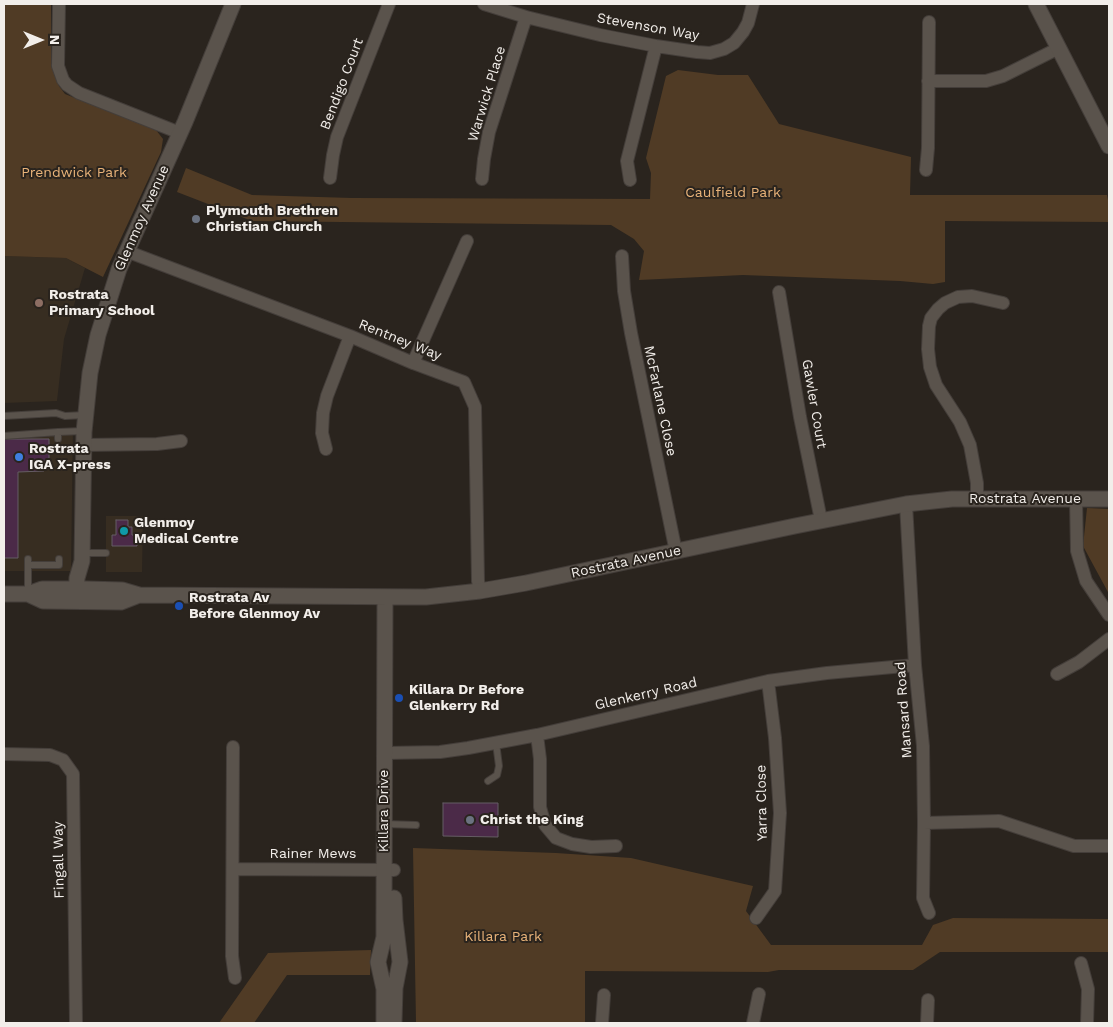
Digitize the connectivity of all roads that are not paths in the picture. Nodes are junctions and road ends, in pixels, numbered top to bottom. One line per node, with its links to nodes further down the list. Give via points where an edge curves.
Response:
1 (59, 4): 12 (street, via 58,66 67,85 79,93)
2 (232, 4): 12 (street, Glenmoy Avenue)
3 (389, 4): 15 (street, Bendigo Court, via 337,137)
4 (484, 4): 7 (street, Stevenson Way)
5 (752, 4): 9 (street, Stevenson Way, via 743,32 724,49 697,52)
6 (1036, 4): 10 (street)
7 (526, 18): 9 (street, Stevenson Way); 16 (street, Warwick Place, via 489,132)
8 (929, 22): 11 (street)
9 (656, 46): 17 (street, via 627,161)
10 (1059, 48): 11 (street, via 986,81); 13 (street)
11 (928, 81): 14 (street)
12 (180, 133): 19 (street, Glenmoy Avenue)
13 (1109, 146)
14 (926, 170)
15 (330, 178)
16 (482, 180)
17 (630, 180)
18 (467, 241): 24 (street)
19 (126, 252): 23 (street, Rentney Way); 25 (street, Glenmoy Avenue, via 98,335)
20 (622, 256): 36 (street, McFarlane Close, via 631,333)
21 (779, 292): 35 (street, Gawler Court)
22 (1003, 303): 31 (street, via 972,296 958,297 938,309 928,330 930,367 936,385 960,422 970,445 977,483)
23 (350, 336): 24 (street, Rentney Way); 30 (street, via 327,396 322,433)
24 (413, 363): 40 (street, Rentney Way, via 464,382 475,406)
25 (86, 415): 26 (lane); 28 (street, Glenmoy Avenue)
26 (4, 416)
27 (4, 436): 28 (lane)
28 (84, 438): 29 (street, via 157,444); 38 (street, Glenmoy Avenue)
29 (181, 441)
30 (326, 449)
31 (976, 499): 32 (street, Rostrata Avenue); 34 (street, Rostrata Avenue)
32 (1076, 499): 33 (street, Rostrata Avenue); 45 (street, via 1077,551 1086,581)
33 (1109, 499)
34 (906, 504): 35 (street, Rostrata Avenue); 47 (street, Mansard Road)
35 (820, 520): 36 (street, Rostrata Avenue)
36 (676, 552): 40 (street, Rostrata Avenue)
37 (106, 553): 38 (lane)
38 (82, 557): 43 (street, Glenmoy Avenue)
39 (59, 559): 42 (lane, via 59,565 28,562)
40 (480, 592): 44 (street, Rostrata Avenue)
41 (4, 594): 42 (street, Rostrata Avenue)
42 (28, 594): 43 (street, Rostrata Avenue, via 42,589)
43 (81, 595): 44 (street, Rostrata Avenue, via 122,590 139,595)
44 (390, 597): 53 (street, Killara Drive)
45 (1109, 615)
46 (1109, 639): 48 (street, via 1079,662)
47 (915, 665): 49 (street, Glenkerry Road); 56 (street, Mansard Road, via 923,746)
48 (1056, 674)
49 (768, 681): 50 (street, Glenkerry Road); 64 (street, Yarra Close, via 780,813 775,891)
50 (536, 735): 51 (street, Glenkerry Road); 59 (street, via 540,759 540,807 545,825 556,838 572,844)
51 (496, 743): 53 (street, Glenkerry Road, via 440,752); 55 (lane, via 499,766 497,775)
52 (233, 747): 61 (street)
53 (390, 753): 57 (street, Killara Drive)
54 (4, 754): 70 (street, Fingall Way, via 50,755 64,760 73,774)
55 (488, 781)
56 (924, 823): 60 (street, via 999,821 1074,846); 63 (street, Mansard Road, via 923,898)
57 (389, 824): 58 (lane); 62 (street, Killara Drive)
58 (416, 825)
59 (616, 846)
60 (1109, 846)
61 (233, 869): 62 (street, Rainer Mews); 66 (street, via 232,956)
62 (389, 870): 71 (street, Killara Drive, via 384,937 378,962 384,989); 72 (street, Killara Drive, via 400,962)
63 (929, 913)
64 (756, 918)
65 (1080, 963): 76 (street, via 1088,989)
66 (235, 978)
67 (604, 994): 73 (street)
68 (759, 994): 74 (street)
69 (928, 1000): 75 (street)
70 (76, 1023)
71 (384, 1023)
72 (394, 1023)
73 (602, 1023)
74 (753, 1023)
75 (927, 1023)
76 (1087, 1023)

